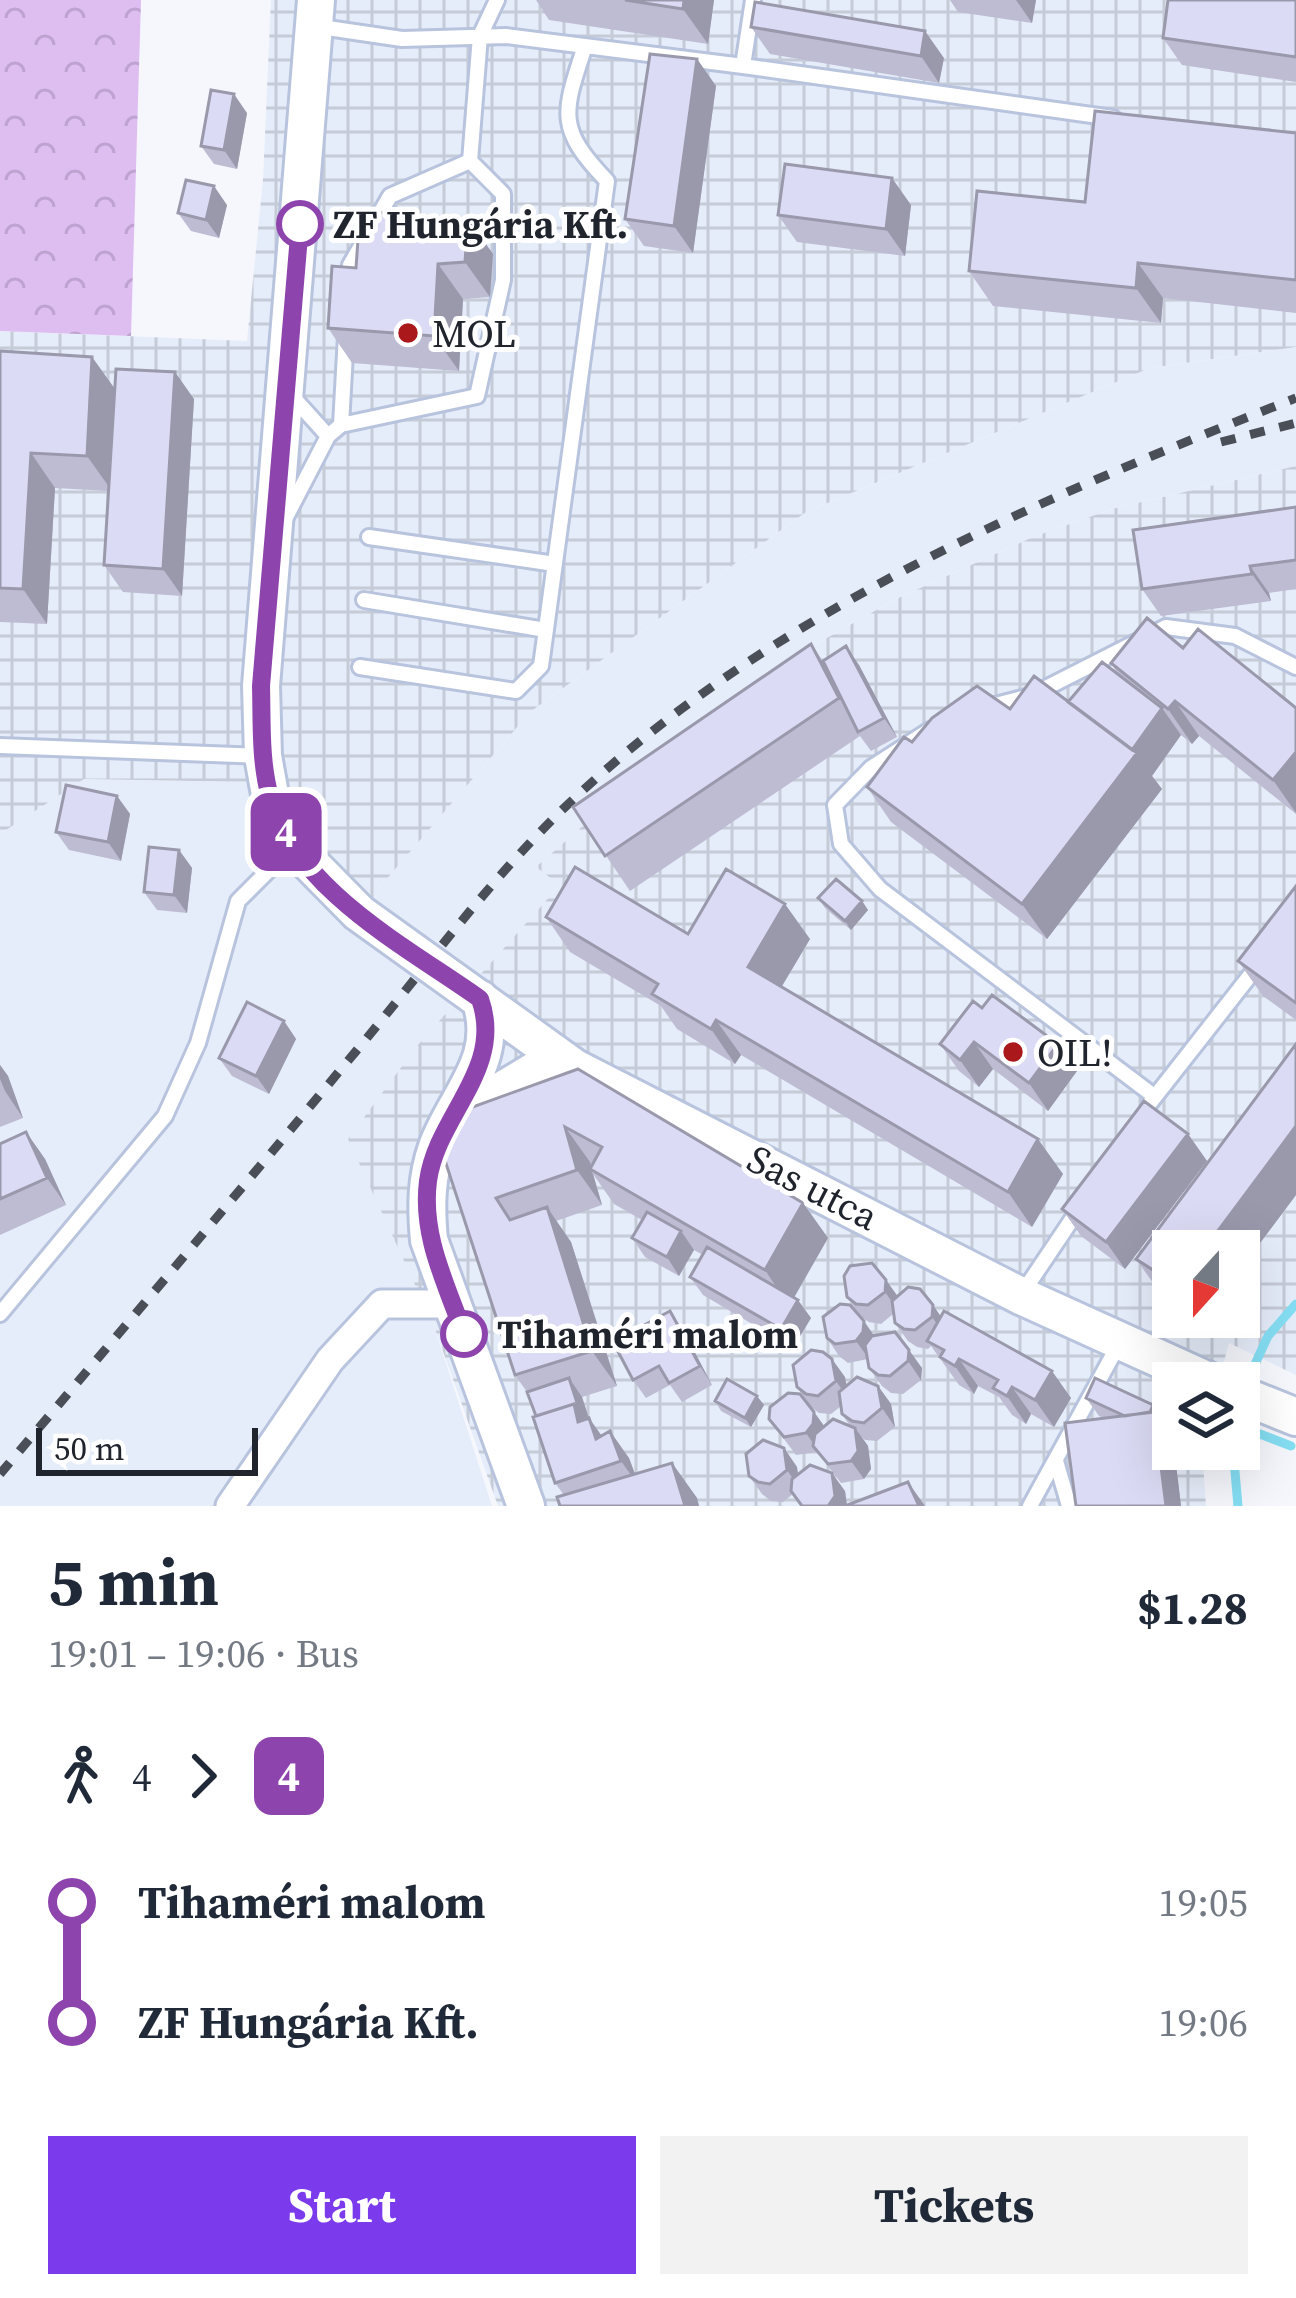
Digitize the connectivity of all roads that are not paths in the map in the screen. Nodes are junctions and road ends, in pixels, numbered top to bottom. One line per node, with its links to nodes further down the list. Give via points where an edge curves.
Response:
1 (497, 0): 4 (lane)
2 (753, 0): 6 (lane)
3 (315, 13): 4 (lane, via 403,39); 9 (main road)
4 (480, 36): 5 (lane); 8 (lane)
5 (585, 46): 6 (lane); 14 (lane, via 565,109 574,146 607,181)
6 (743, 66): 7 (lane)
7 (1135, 121)
8 (470, 161): 10 (lane, via 390,196 350,265); 10 (lane, via 503,194 503,280 477,396)
9 (288, 391): 11 (lane); 13 (main road)
10 (341, 425): 11 (lane)
11 (328, 436): 13 (lane)
12 (369, 537): 14 (lane)
13 (275, 539): 22 (main road)
14 (555, 564): 16 (lane)
15 (364, 600): 16 (lane)
16 (546, 630): 17 (lane, via 541,667 516,691)
17 (360, 667)
18 (1296, 667): 19 (lane, via 1235,636 1166,627 1030,696)
19 (967, 713)
20 (951, 720): 28 (lane, via 871,768 835,805 841,844 880,890)
21 (0, 746): 22 (lane)
22 (263, 756): 23 (main road, via 271,800)
23 (293, 846): 25 (main road, Sas utca, via 359,913); 34 (lane, via 238,901 198,1043 165,1116)
24 (1268, 953): 28 (lane)
25 (480, 999): 26 (main road, Sas utca); 27 (main road, via 488,1022)
26 (525, 1047): 27 (main road); 30 (main road); 32 (main road, Sas utca)
27 (483, 1061): 30 (main road)
28 (1154, 1096): 29 (lane)
29 (1142, 1114)
30 (448, 1123): 33 (main road, via 426,1206 429,1240)
31 (1094, 1187): 32 (lane)
32 (1021, 1296): 35 (main road, Sas utca)
33 (453, 1304): 38 (street, via 382,1304 330,1360); 39 (main road)
34 (0, 1314)
35 (1120, 1342): 36 (main road, Sas utca); 37 (lane)
36 (1166, 1362)
37 (1056, 1461): 40 (lane); 41 (lane)
38 (230, 1506)
39 (526, 1506)
40 (1030, 1506)
41 (1069, 1506)

